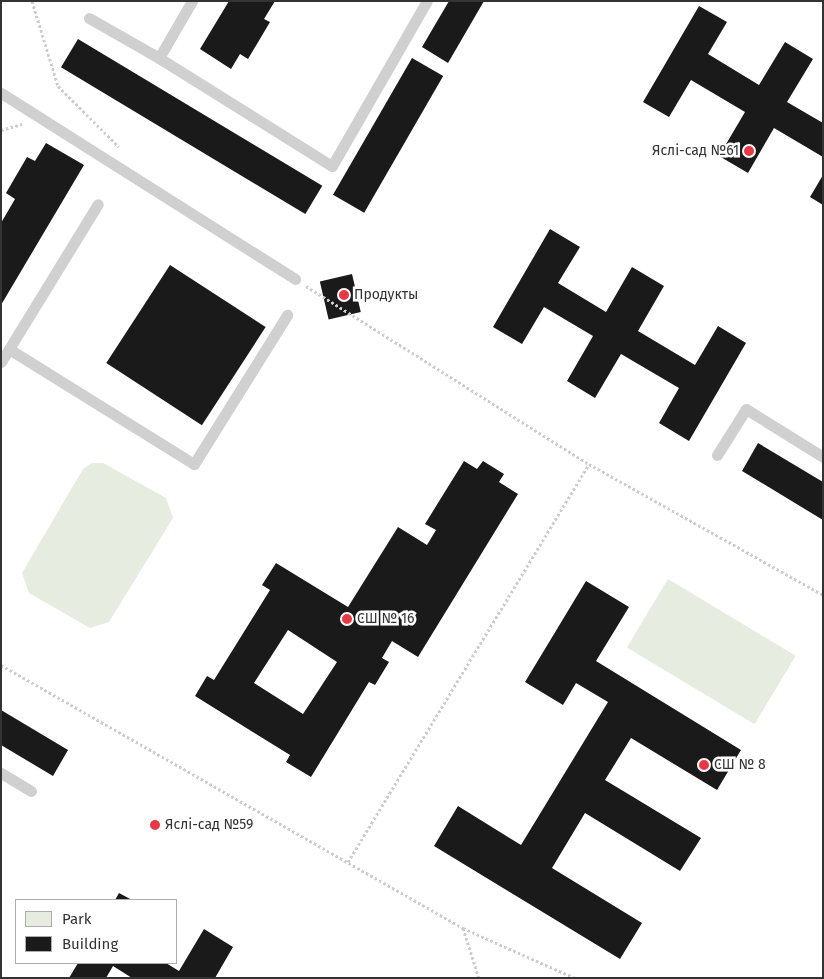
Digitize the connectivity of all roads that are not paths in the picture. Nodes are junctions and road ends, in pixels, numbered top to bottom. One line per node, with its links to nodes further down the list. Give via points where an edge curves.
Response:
1 (192, 1): 4 (lane)
2 (427, 1): 4 (lane, via 332,166)
3 (89, 18): 4 (lane)
4 (159, 58)
5 (1, 93): 7 (lane)
6 (98, 204): 9 (lane)
7 (295, 279)
8 (287, 315): 9 (lane, via 194,464)
9 (10, 349): 10 (lane)
10 (1, 362)
11 (717, 455): 12 (lane, via 746,409)
12 (823, 457)
13 (1, 773): 14 (lane)
14 (31, 791)

